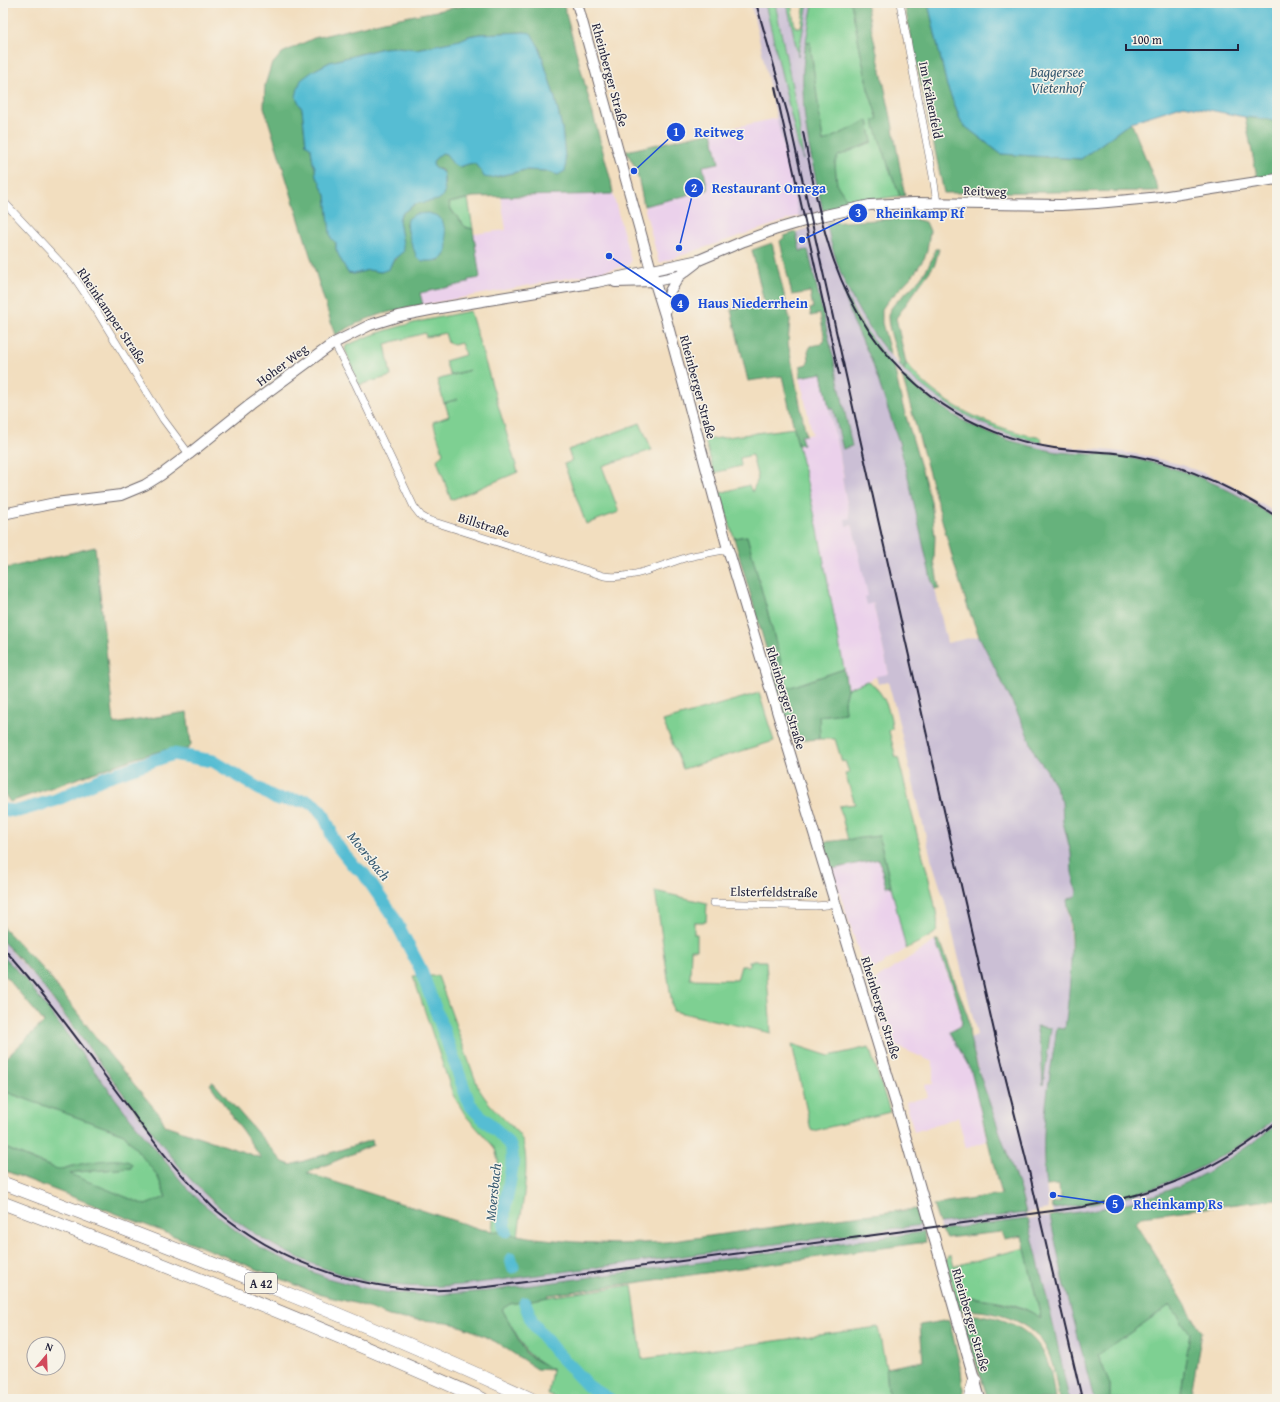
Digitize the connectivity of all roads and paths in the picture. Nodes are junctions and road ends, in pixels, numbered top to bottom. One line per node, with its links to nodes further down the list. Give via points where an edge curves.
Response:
1 (577, 3): 7 (main road, Rheinberger Straße)
2 (900, 3): 5 (street, Im Krähenfeld)
3 (1277, 179): 5 (main road, Reitweg, via 1161,197 1098,203)
4 (3, 201): 13 (street, Rheinkamper Straße, via 74,278)
5 (937, 202): 6 (main road, Reitweg, via 892,203 845,210 774,230)
6 (699, 260): 7 (main road, Reitweg); 8 (main road, Reitweg)
7 (651, 270): 9 (main road, Rheinberger Straße); 10 (main road, Hoher Weg)
8 (679, 276): 9 (main road, Reitweg); 11 (main road, via 670,291)
9 (655, 281): 10 (main road, Hoher Weg); 11 (main road, Rheinberger Straße)
10 (597, 282): 12 (main road, Hoher Weg, via 399,316 370,325)
11 (665, 315): 15 (main road, Rheinberger Straße)
12 (334, 343): 13 (main road, Hoher Weg); 15 (street, Billstraße, via 414,507 428,520 610,577 631,575 690,557)
13 (189, 454): 14 (main road, Hoher Weg, via 145,485 121,495 55,503)
14 (3, 514)
15 (728, 549): 16 (main road, Rheinberger Straße)
16 (834, 902): 17 (street, Elsterfeldstraße, via 815,906); 20 (main road, Rheinberger Straße, via 897,1107)
17 (713, 903)
18 (3, 1183): 22 (highway, A 42, via 290,1295)
19 (3, 1203): 21 (highway, A 42, via 280,1312)
20 (975, 1381): 23 (highway); 24 (main road, Rheinberger Straße)
21 (482, 1399)
22 (531, 1399)
23 (970, 1399)
24 (980, 1399)

